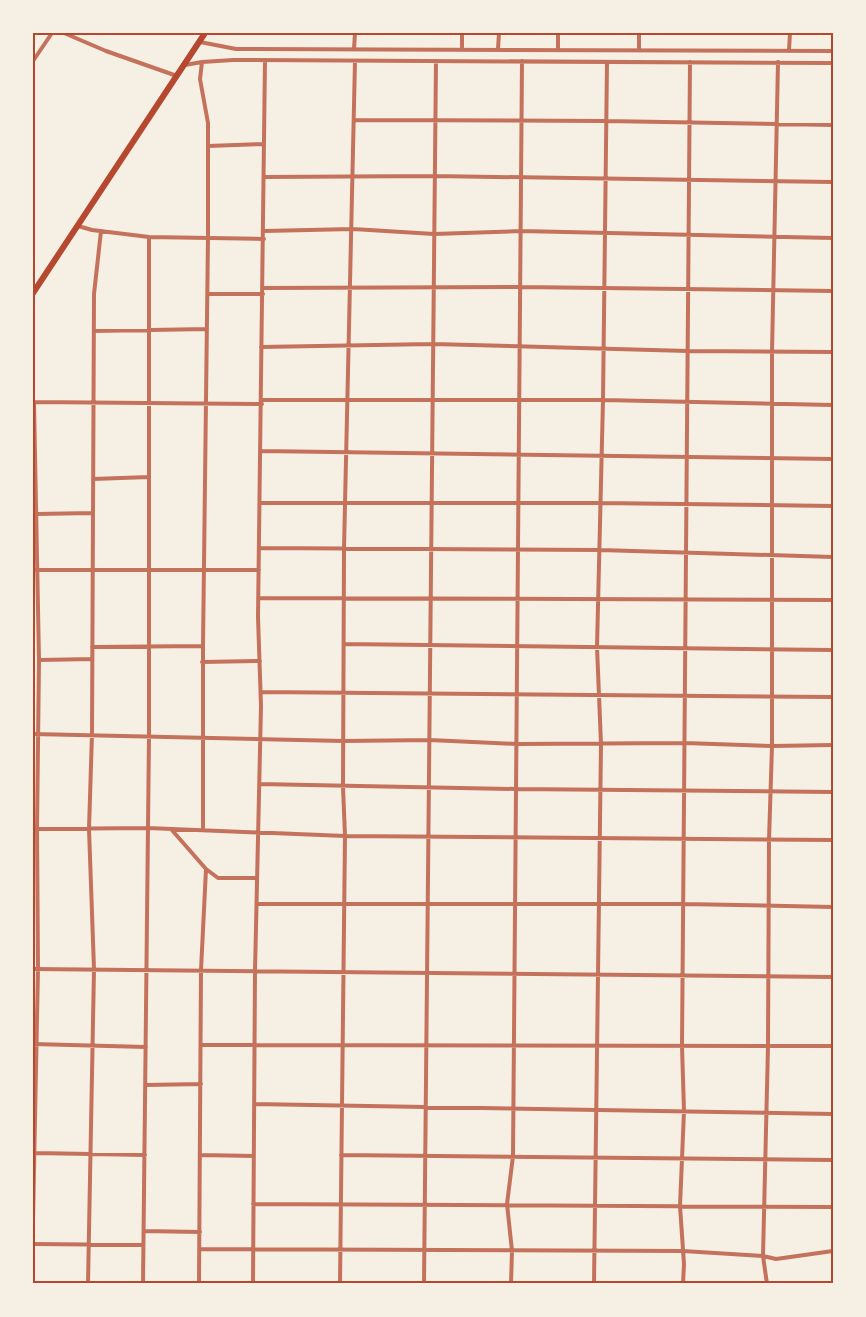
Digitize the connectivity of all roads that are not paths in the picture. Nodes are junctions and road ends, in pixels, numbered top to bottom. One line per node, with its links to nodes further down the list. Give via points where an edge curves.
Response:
1 (52, 33): 20 (street)
2 (64, 33): 29 (street)
3 (206, 33): 10 (highway)
4 (355, 33): 11 (street)
5 (462, 33): 12 (street)
6 (498, 33): 13 (street)
7 (558, 33): 14 (street)
8 (639, 33): 15 (street)
9 (790, 33): 16 (street)
10 (200, 42): 11 (street, via 236,49); 28 (highway)
11 (354, 49): 12 (street)
12 (462, 49): 13 (street)
13 (498, 49): 14 (street)
14 (558, 49): 15 (street)
15 (639, 49): 16 (street)
16 (789, 50): 17 (street)
17 (833, 51)
18 (265, 60): 19 (street); 23 (street); 37 (street)
19 (355, 60): 21 (street); 30 (street)
20 (33, 61)
21 (436, 61): 22 (street); 31 (street)
22 (522, 61): 24 (street); 33 (street)
23 (202, 62): 28 (street); 38 (street, via 200,79)
24 (607, 62): 25 (street); 32 (street)
25 (690, 62): 26 (street); 34 (street)
26 (778, 62): 27 (street); 35 (street)
27 (833, 63)
28 (184, 65): 29 (highway)
29 (177, 76): 47 (highway)
30 (354, 120): 31 (street); 41 (street)
31 (435, 120): 33 (street); 39 (street)
32 (606, 121): 33 (street); 34 (street); 43 (street)
33 (522, 122): 42 (street)
34 (689, 123): 35 (street); 44 (street)
35 (778, 124): 36 (street); 45 (street)
36 (833, 125)
37 (264, 144): 38 (street); 40 (street)
38 (208, 146): 54 (street)
39 (435, 176): 41 (street); 42 (street); 53 (street)
40 (264, 177): 41 (street); 50 (street)
41 (353, 177): 48 (street)
42 (522, 177): 43 (street); 51 (street)
43 (605, 178): 44 (street); 52 (street)
44 (689, 181): 45 (street); 55 (street)
45 (776, 182): 46 (street); 56 (street)
46 (833, 182)
47 (78, 226): 49 (street); 68 (highway)
48 (353, 229): 50 (street); 53 (street); 63 (street)
49 (101, 231): 57 (street); 73 (street)
50 (264, 231): 59 (street)
51 (521, 231): 52 (street); 53 (street); 61 (street)
52 (603, 233): 55 (street); 64 (street)
53 (434, 234): 60 (street)
54 (208, 236): 57 (street); 59 (street); 69 (street)
55 (688, 236): 56 (street); 65 (street)
56 (775, 236): 58 (street); 66 (street)
57 (149, 237): 72 (street)
58 (833, 238)
59 (264, 239): 62 (street)
60 (434, 287): 61 (street); 63 (street); 75 (street)
61 (521, 287): 64 (street); 76 (street)
62 (263, 288): 63 (street); 70 (street)
63 (351, 288): 74 (street)
64 (603, 289): 65 (street); 78 (street)
65 (688, 289): 66 (street); 79 (street)
66 (774, 290): 67 (street); 80 (street)
67 (833, 291)
68 (33, 293)
69 (208, 294): 70 (street); 71 (street)
70 (263, 294): 77 (street)
71 (207, 329): 72 (street); 92 (street)
72 (150, 330): 73 (street); 90 (street)
73 (94, 332): 89 (street)
74 (350, 344): 75 (street); 77 (street); 82 (street)
75 (434, 344): 76 (street); 83 (street)
76 (520, 346): 78 (street); 84 (street)
77 (261, 347): 88 (street)
78 (603, 348): 79 (street); 85 (street)
79 (688, 351): 80 (street); 86 (street)
80 (772, 352): 81 (street); 91 (street)
81 (833, 352)
82 (348, 399): 83 (street); 88 (street); 95 (street)
83 (433, 399): 84 (street); 96 (street)
84 (520, 400): 85 (street); 97 (street)
85 (603, 400): 86 (street); 98 (street)
86 (687, 401): 91 (street); 99 (street)
87 (33, 402): 89 (street); 113 (street)
88 (262, 402): 92 (street); 94 (street)
89 (93, 403): 90 (street); 103 (street)
90 (149, 403): 92 (street); 102 (street)
91 (772, 403): 93 (street); 101 (street)
92 (206, 404): 124 (street)
93 (833, 405)
94 (261, 452): 95 (street); 105 (street)
95 (347, 453): 96 (street); 106 (street)
96 (432, 453): 97 (street); 104 (street)
97 (519, 455): 98 (street); 107 (street)
98 (601, 455): 99 (street); 108 (street)
99 (687, 457): 101 (street); 109 (street)
100 (833, 459): 101 (street)
101 (771, 460): 110 (street)
102 (149, 477): 103 (street); 123 (street)
103 (93, 479): 112 (street)
104 (432, 502): 106 (street); 107 (street); 116 (street)
105 (260, 503): 106 (street); 114 (street)
106 (346, 503): 115 (street)
107 (519, 503): 108 (street); 117 (street)
108 (600, 503): 109 (street); 118 (street)
109 (687, 504): 110 (street); 119 (street)
110 (771, 506): 111 (street); 120 (street)
111 (833, 506)
112 (93, 513): 113 (street); 122 (street)
113 (36, 514): 125 (street)
114 (260, 548): 115 (street); 126 (street)
115 (344, 549): 116 (street); 130 (street)
116 (432, 550): 117 (street); 128 (street)
117 (518, 550): 118 (street); 129 (street)
118 (600, 550): 119 (street); 131 (street)
119 (686, 554): 120 (street); 132 (street)
120 (770, 555): 121 (street); 134 (street)
121 (833, 557)
122 (93, 569): 123 (street); 125 (street); 139 (street)
123 (149, 569): 124 (street); 140 (street)
124 (204, 569): 126 (street); 137 (street)
125 (35, 570): 135 (street)
126 (259, 570): 127 (street)
127 (259, 598): 130 (street); 148 (street)
128 (431, 598): 129 (street); 130 (street); 138 (street)
129 (518, 598): 131 (street); 141 (street)
130 (344, 599): 136 (street)
131 (598, 599): 132 (street); 142 (street)
132 (686, 600): 134 (street); 143 (street)
133 (833, 600): 134 (street)
134 (771, 601): 144 (street)
135 (36, 642): 147 (street)
136 (344, 644): 138 (street); 151 (street)
137 (202, 646): 140 (street); 149 (street)
138 (431, 646): 141 (street); 152 (street)
139 (92, 647): 140 (street); 146 (street)
140 (150, 647): 160 (street)
141 (518, 647): 142 (street); 153 (street)
142 (597, 647): 143 (street); 154 (street)
143 (686, 647): 144 (street); 155 (street)
144 (771, 649): 145 (street); 156 (street)
145 (833, 650)
146 (92, 659): 147 (street); 159 (street)
147 (39, 660): 158 (street)
148 (260, 661): 149 (street); 150 (street)
149 (202, 662): 161 (street)
150 (261, 692): 151 (street); 162 (street)
151 (344, 692): 152 (street); 164 (street)
152 (430, 693): 153 (street); 163 (street)
153 (517, 694): 154 (street); 166 (street)
154 (599, 694): 155 (street); 167 (street)
155 (685, 694): 156 (street); 165 (street)
156 (772, 697): 157 (street); 169 (street)
157 (833, 697)
158 (36, 734): 159 (street); 180 (street)
159 (92, 734): 160 (street); 181 (street)
160 (149, 736): 161 (street); 178 (street)
161 (202, 738): 162 (street); 182 (street)
162 (260, 740): 164 (street); 170 (street)
163 (430, 740): 164 (street); 166 (street); 172 (street)
164 (343, 741): 171 (street)
165 (685, 743): 167 (street); 169 (street); 175 (street)
166 (517, 744): 167 (street); 173 (street)
167 (601, 744): 174 (street)
168 (833, 745): 169 (street)
169 (772, 746): 176 (street)
170 (259, 784): 171 (street); 183 (street)
171 (343, 787): 172 (street); 184 (street)
172 (430, 788): 173 (street); 185 (street)
173 (516, 789): 174 (street); 186 (street)
174 (599, 790): 175 (street); 187 (street)
175 (684, 792): 176 (street); 188 (street)
176 (771, 792): 177 (street); 189 (street)
177 (833, 792)
178 (148, 828): 179 (street); 181 (street); 203 (street)
179 (171, 828): 182 (street); 191 (street)
180 (35, 829): 181 (street); 201 (street)
181 (89, 829): 202 (street)
182 (203, 830): 183 (street)
183 (258, 831): 184 (street); 192 (street)
184 (345, 836): 185 (street); 198 (street)
185 (429, 836): 186 (street); 195 (street)
186 (516, 837): 187 (street); 193 (street)
187 (598, 838): 188 (street); 196 (street)
188 (684, 838): 189 (street); 197 (street)
189 (769, 840): 190 (street); 199 (street)
190 (833, 840)
191 (206, 869): 192 (street, via 218,878); 204 (street)
192 (257, 878): 194 (street)
193 (515, 903): 195 (street); 196 (street); 208 (street)
194 (257, 904): 198 (street); 205 (street)
195 (429, 904): 198 (street); 207 (street)
196 (598, 904): 197 (street); 209 (street)
197 (684, 904): 199 (street); 210 (street)
198 (344, 905): 206 (street)
199 (769, 906): 200 (street); 211 (street)
200 (833, 907)
201 (36, 969): 202 (street); 213 (street)
202 (94, 969): 203 (street); 216 (street)
203 (147, 970): 204 (street); 224 (street)
204 (201, 970): 205 (street); 214 (street)
205 (255, 971): 206 (street); 215 (street)
206 (343, 971): 207 (street); 217 (street)
207 (428, 972): 208 (street); 218 (street)
208 (515, 973): 209 (street); 219 (street)
209 (597, 974): 210 (street); 220 (street)
210 (683, 975): 211 (street); 221 (street)
211 (768, 976): 212 (street); 222 (street)
212 (833, 977)
213 (35, 1044): 216 (street); 235 (street)
214 (201, 1045): 215 (street); 226 (street)
215 (255, 1045): 217 (street); 227 (street)
216 (93, 1046): 224 (street); 236 (street)
217 (342, 1046): 218 (street); 228 (street)
218 (428, 1046): 219 (street); 229 (street)
219 (514, 1046): 220 (street); 230 (street)
220 (596, 1046): 221 (street); 231 (street)
221 (682, 1046): 222 (street); 232 (street)
222 (768, 1046): 223 (street); 233 (street)
223 (833, 1046)
224 (146, 1047): 225 (street)
225 (146, 1084): 226 (street); 237 (street)
226 (201, 1084): 238 (street)
227 (254, 1104): 228 (street); 241 (street)
228 (342, 1106): 229 (street); 239 (street)
229 (427, 1107): 230 (street); 240 (street)
230 (513, 1108): 231 (street); 242 (street)
231 (597, 1110): 232 (street); 243 (street)
232 (684, 1111): 233 (street); 244 (street)
233 (768, 1113): 234 (street); 245 (street)
234 (833, 1114)
235 (34, 1153): 236 (street); 255 (street)
236 (90, 1154): 237 (street); 259 (street)
237 (145, 1155): 256 (street)
238 (200, 1155): 241 (street); 257 (street)
239 (341, 1155): 240 (street); 248 (street)
240 (425, 1155): 242 (street); 250 (street)
241 (254, 1156): 247 (street)
242 (513, 1156): 243 (street); 249 (street)
243 (595, 1157): 244 (street); 251 (street)
244 (682, 1158): 245 (street); 252 (street)
245 (766, 1159): 246 (street); 253 (street)
246 (833, 1160)
247 (254, 1204): 248 (street); 261 (street)
248 (341, 1204): 250 (street); 262 (street)
249 (507, 1204): 250 (street); 251 (street); 265 (street)
250 (424, 1205): 264 (street)
251 (596, 1205): 252 (street); 266 (street)
252 (680, 1206): 253 (street); 267 (street)
253 (764, 1206): 254 (street); 269 (street)
254 (833, 1206)
255 (33, 1220)
256 (144, 1231): 257 (street); 260 (street)
257 (200, 1232): 263 (street)
258 (33, 1244): 259 (street)
259 (88, 1244): 260 (street); 270 (street)
260 (143, 1245): 271 (street)
261 (253, 1249): 262 (street); 263 (street); 273 (street)
262 (340, 1249): 264 (street); 274 (street)
263 (199, 1250): 272 (street)
264 (424, 1251): 265 (street); 275 (street)
265 (512, 1251): 266 (street); 276 (street)
266 (594, 1251): 267 (street); 277 (street)
267 (683, 1251): 269 (street); 278 (street)
268 (833, 1251): 269 (street, via 776,1259)
269 (763, 1256): 279 (street)
270 (88, 1284)
271 (143, 1284)
272 (199, 1284)
273 (253, 1284)
274 (340, 1284)
275 (424, 1284)
276 (511, 1284)
277 (594, 1284)
278 (683, 1284)
279 (767, 1284)

